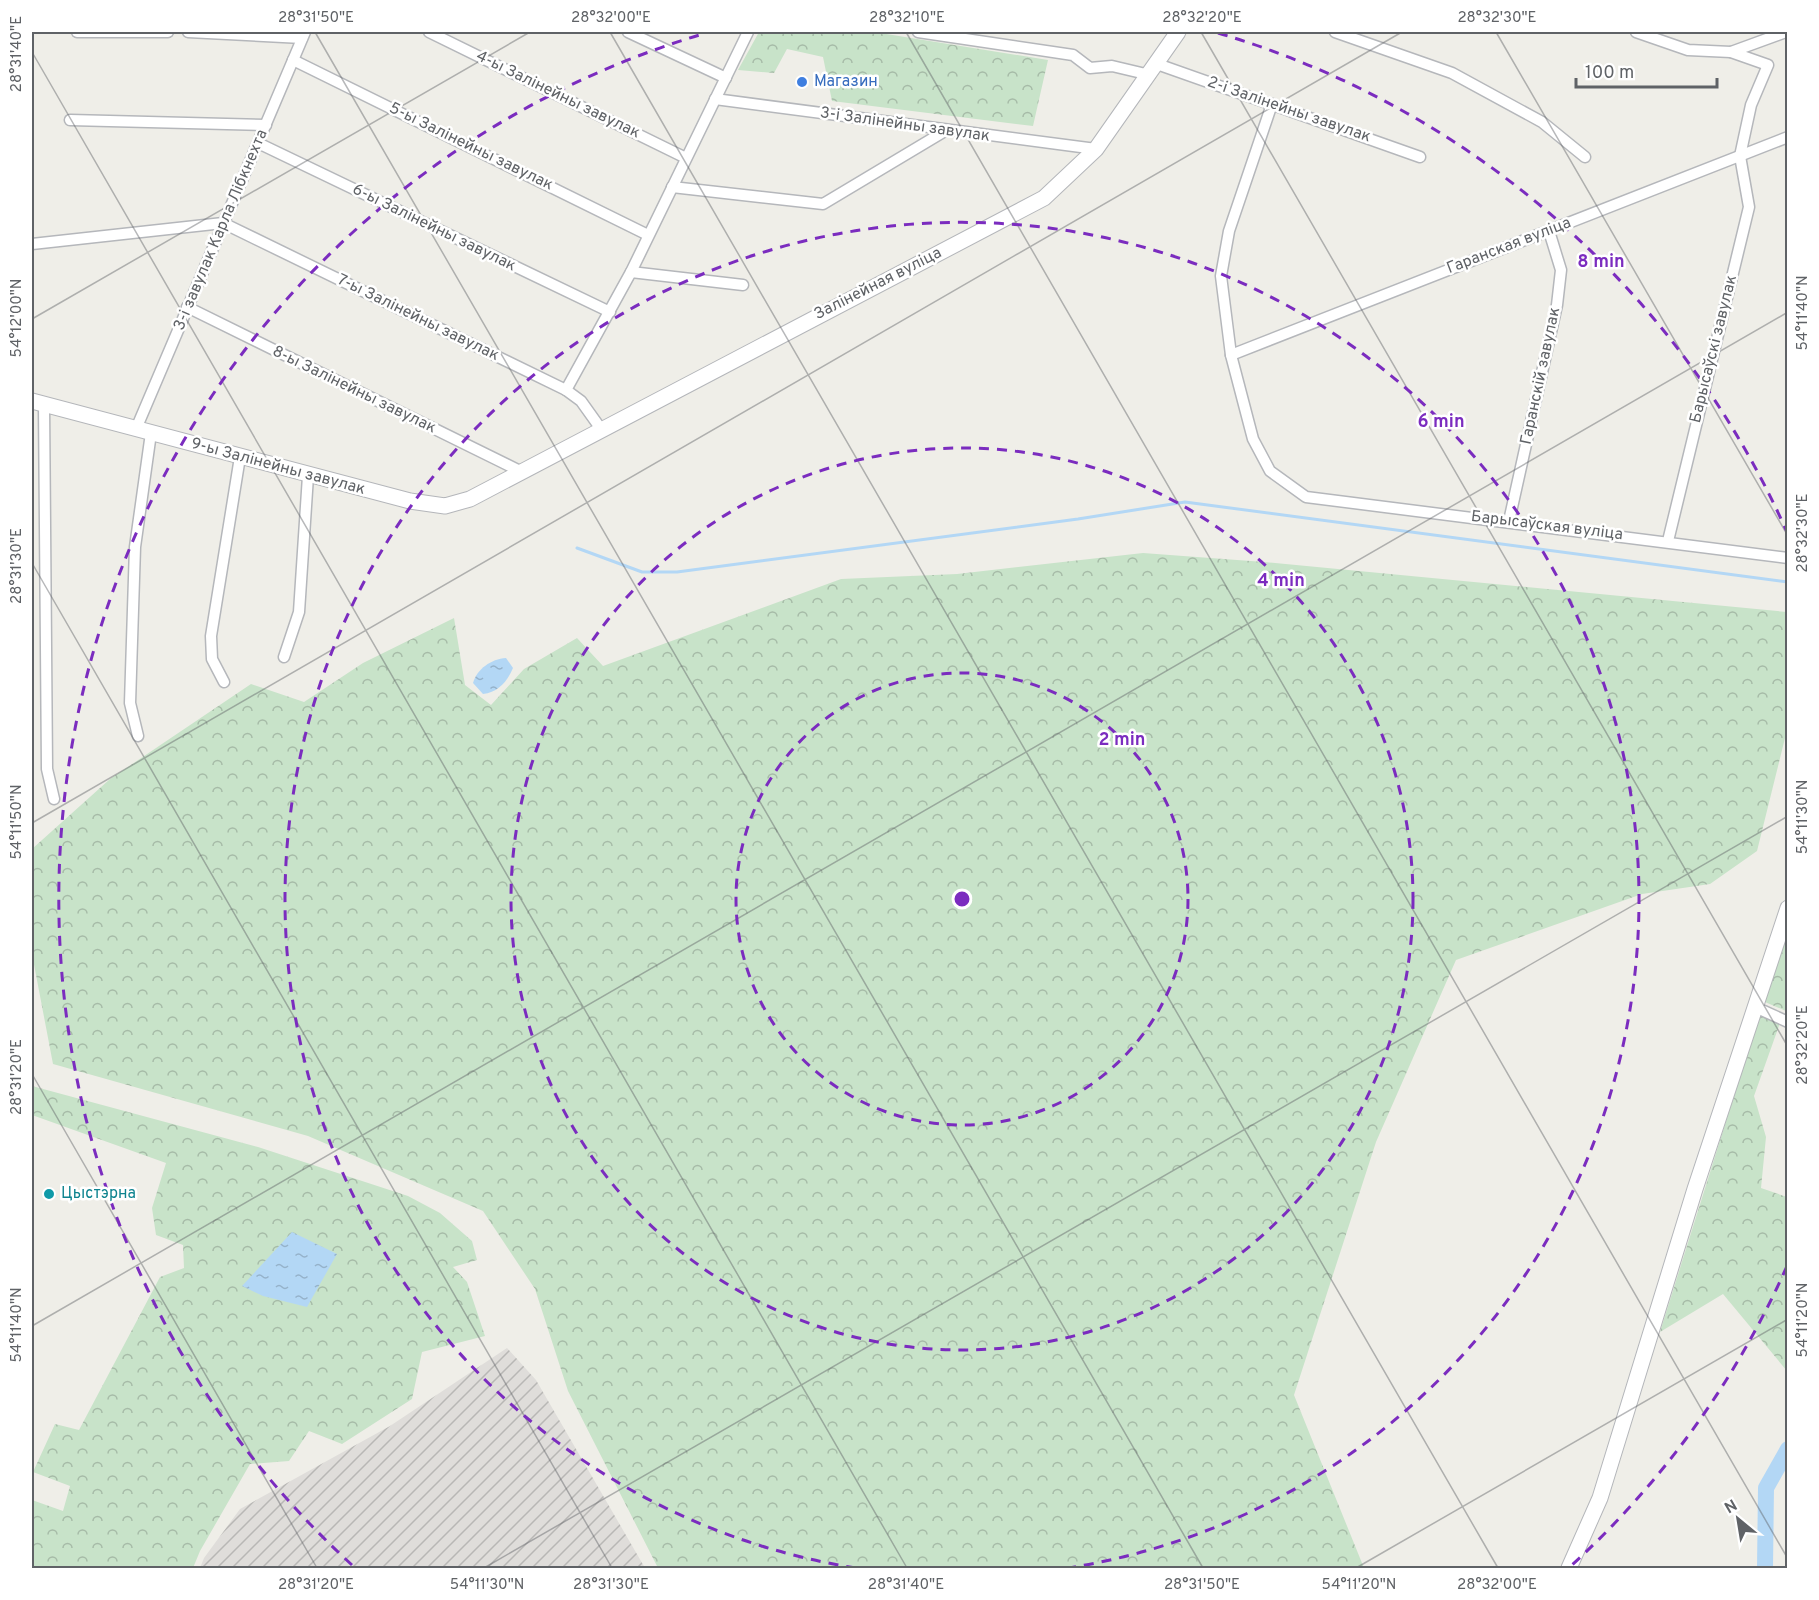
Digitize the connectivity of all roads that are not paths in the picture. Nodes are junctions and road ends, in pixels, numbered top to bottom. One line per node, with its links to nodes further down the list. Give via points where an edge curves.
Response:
1 (77, 32): 2 (street)
2 (168, 32)
3 (189, 32): 12 (street)
4 (429, 32): 28 (street, 4-ы Залінейны завулак)
5 (627, 32): 16 (street)
6 (748, 32): 16 (street)
7 (918, 32): 15 (street, 2-і Залінейны завулак, via 1073,55 1090,68)
8 (1178, 32): 15 (street, Залінейная вуліца)
9 (1335, 32): 27 (street, via 1452,73 1542,122)
10 (1636, 32): 13 (street, via 1688,50)
11 (1786, 32): 13 (street)
12 (304, 35): 14 (street, 3-і завулак Карла Лібкнехта)
13 (1731, 52): 25 (street, via 1768,65 1751,105)
14 (293, 60): 20 (street, 3-і завулак Карла Лібкнехта); 32 (street, 5-ы Залінейны завулак)
15 (1153, 69): 18 (street, 2-і Залінейны завулак); 24 (street, Залінейная вуліца)
16 (726, 78): 17 (street)
17 (715, 99): 21 (street, 3-і Залінейны завулак); 28 (street)
18 (1272, 104): 26 (street, 2-і Залінейны завулак); 38 (street, via 1229,231 1221,276)
19 (70, 120): 20 (street)
20 (266, 125): 23 (street, 3-і завулак Карла Лібкнехта)
21 (945, 131): 24 (street, 3-і Залінейны завулак); 29 (street, via 823,204)
22 (1788, 137): 25 (street, Гаранская вуліца)
23 (258, 143): 30 (street, 3-і завулак Карла Лібкнехта); 37 (street, 6-ы Залінейны завулак)
24 (1096, 149): 41 (street, Залінейная вуліца, via 1044,198)
25 (1740, 156): 31 (street, Гаранская вуліца); 47 (street, Барысаўскі завулак, via 1749,207)
26 (1420, 157)
27 (1585, 157)
28 (687, 158): 29 (street)
29 (672, 187): 32 (street)
30 (222, 223): 33 (street); 36 (street, 3-і завулак Карла Лібкнехта); 39 (street, 7-ы Залінейны завулак)
31 (1549, 231): 38 (street, Гаранская вуліца); 46 (street, Гаранскій завулак, via 1561,270 1557,305)
32 (648, 235): 34 (street)
33 (32, 244)
34 (631, 272): 35 (street); 37 (street)
35 (743, 285)
36 (187, 307): 42 (street, 3-і завулак Карла Лібкнехта); 44 (street, 8-ы Залінейны завулак)
37 (610, 312): 39 (street)
38 (1231, 355): 46 (street, Барысаўская вуліца, via 1247,423 1270,471 1306,497)
39 (566, 390): 41 (street, 7-ы Залінейны завулак, via 581,401)
40 (38, 403): 42 (street, 9-ы Залінейны завулак); 52 (street, via 47,769)
41 (601, 429): 44 (street, Залінейная вуліца)
42 (143, 431): 43 (street, 9-ы Залінейны завулак); 51 (street, 3-і завулак Карла Лібкнехта, via 130,703)
43 (240, 457): 45 (street, 9-ы Залінейны завулак); 50 (street, via 211,636 212,659)
44 (522, 472): 45 (street, 9-ы Залінейны завулак, via 470,499 445,506)
45 (308, 476): 49 (street, via 298,612)
46 (1509, 521): 47 (street, Барысаўская вуліца)
47 (1668, 541): 48 (street, Барысаўская вуліца)
48 (1788, 558)
49 (284, 657)
50 (224, 682)
51 (138, 736)
52 (54, 799)
53 (1788, 909): 54 (street)
54 (1755, 1006): 55 (street); 56 (street, via 1600,1498)
55 (1787, 1021)
56 (1569, 1569)

